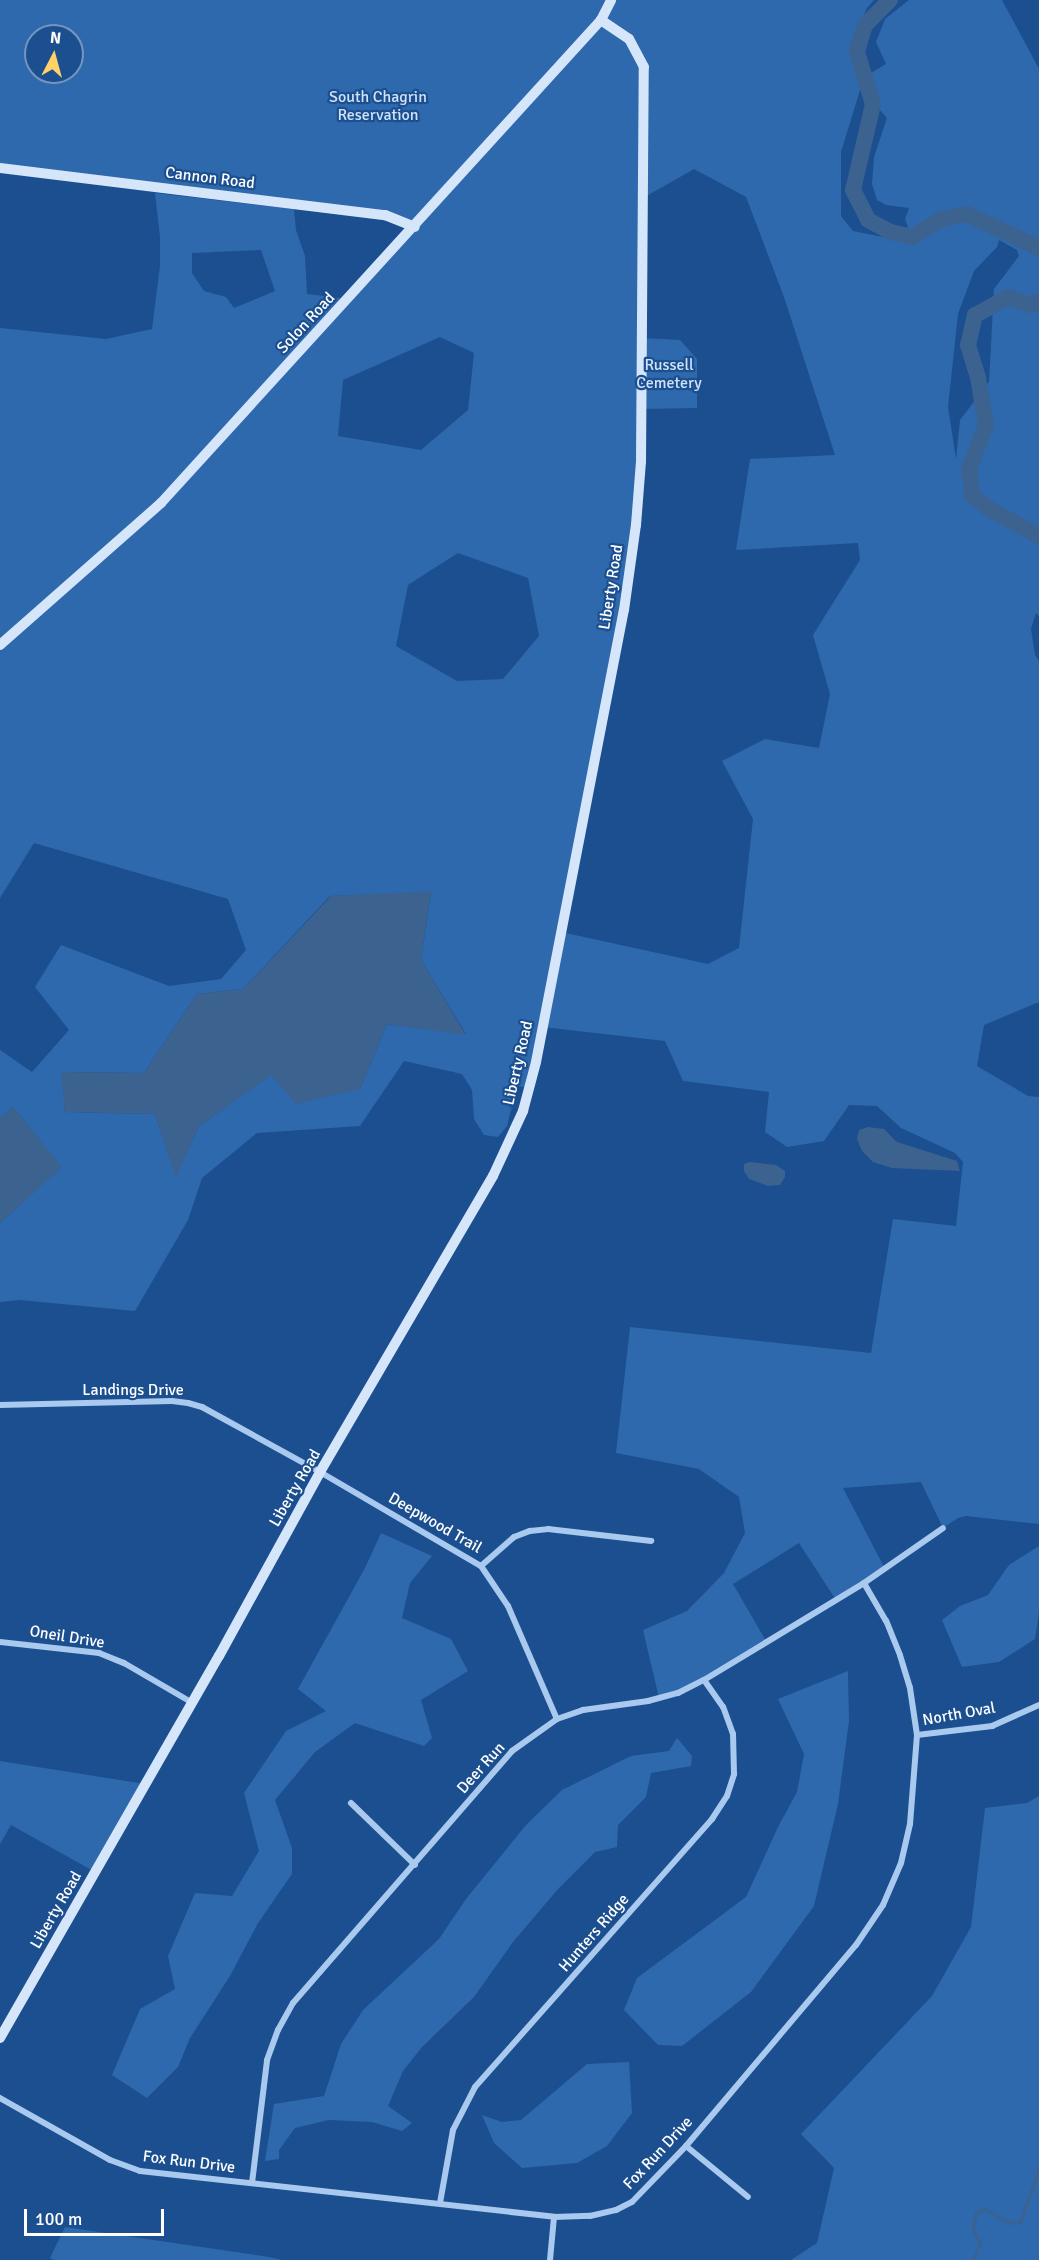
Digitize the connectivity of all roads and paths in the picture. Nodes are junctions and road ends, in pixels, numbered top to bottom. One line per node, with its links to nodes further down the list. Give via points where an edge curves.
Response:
1 (611, 0): 2 (street, Solon Road)
2 (601, 20): 4 (street, Solon Road); 7 (street, Liberty Road, via 629,39 644,67 641,462 624,610 536,1062 523,1110 493,1176)
3 (0, 168): 4 (street, Cannon Road, via 385,215)
4 (415, 227): 5 (street, Solon Road, via 161,503)
5 (0, 645)
6 (0, 1405): 7 (street, Landings Drive, via 188,1403)
7 (320, 1472): 10 (street, Deepwood Trail); 14 (street, Liberty Road)
8 (943, 1528): 11 (street, Deer Run)
9 (651, 1541): 10 (street, via 548,1529 530,1531 513,1537)
10 (481, 1566): 16 (street, Deepwood Trail, via 508,1606)
11 (864, 1583): 13 (street, Deer Run); 17 (street, Fox Run Drive, via 900,1655)
12 (0, 1642): 14 (street, Oneil Drive, via 99,1653)
13 (704, 1680): 16 (street, Deer Run, via 678,1693 648,1701 599,1707); 25 (street, Hunters Ridge, via 723,1707 733,1734 734,1773 728,1796 712,1819 475,2087 453,2130)
14 (191, 1702): 20 (street, Liberty Road)
15 (1039, 1705): 17 (street, North Oval, via 992,1726)
16 (557, 1719): 19 (street, Deer Run, via 512,1751)
17 (917, 1735): 22 (street, Fox Run Drive, via 910,1824 901,1863 883,1905 856,1945)
18 (351, 1803): 19 (street)
19 (415, 1865): 23 (street, Deer Run, via 293,2003 278,2030 267,2060)
20 (0, 2038)
21 (0, 2098): 23 (street, Fox Run Drive, via 110,2160 140,2171)
22 (686, 2146): 24 (street); 26 (street, Fox Run Drive, via 632,2202 590,2216)
23 (252, 2183): 25 (street, Fox Run Drive)
24 (748, 2197)
25 (440, 2203): 26 (street, Fox Run Drive)
26 (554, 2217): 27 (street)
27 (550, 2260)

